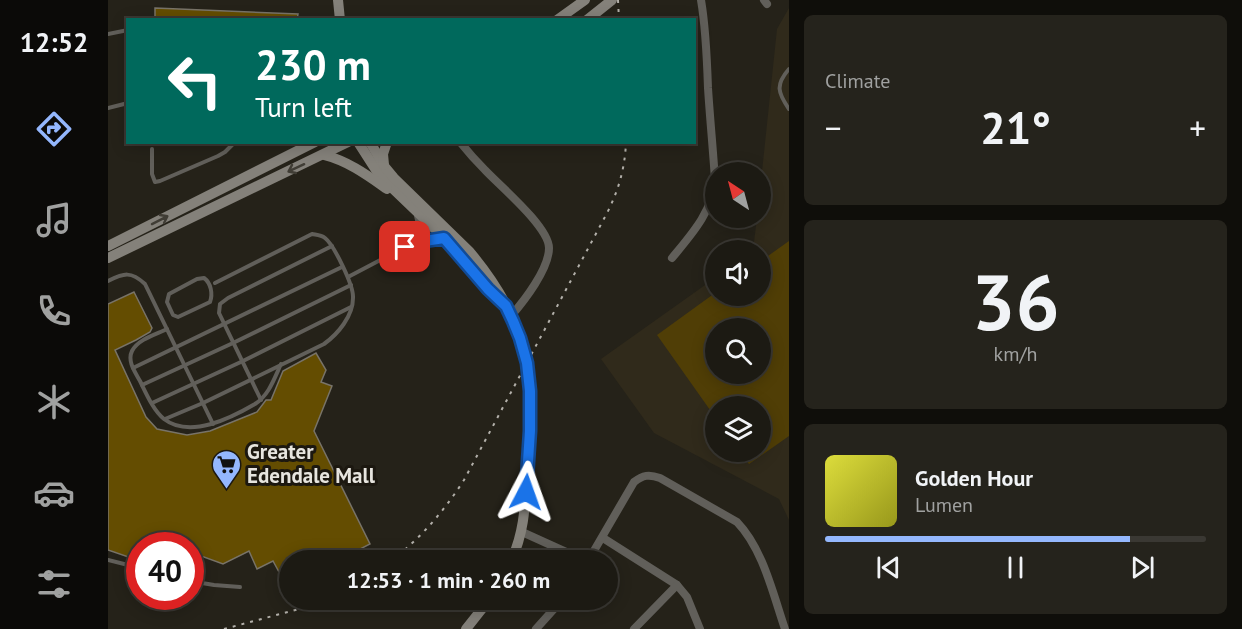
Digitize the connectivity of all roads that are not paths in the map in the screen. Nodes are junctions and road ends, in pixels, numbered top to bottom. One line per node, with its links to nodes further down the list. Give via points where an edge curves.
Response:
1 (585, 0): 4 (street)
2 (612, 0): 5 (street)
3 (701, 0): 29 (street, via 706,26 714,192 702,219)
4 (560, 18)
5 (590, 18)
6 (126, 30): 7 (lane)
7 (108, 34)
8 (789, 69): 11 (lane, via 779,88)
9 (126, 104): 10 (lane)
10 (108, 108)
11 (789, 109)
12 (233, 144): 19 (lane, via 218,156 155,182)
13 (311, 144): 26 (street, one-way to 13)
14 (344, 144): 20 (street)
15 (359, 144): 22 (street, via 376,170)
16 (371, 144): 21 (street)
17 (386, 144): 21 (street)
18 (462, 144): 38 (street, via 537,224 549,245 546,261 524,301)
19 (152, 149)
20 (324, 155): 22 (street, via 349,164); 28 (street, one-way to 28)
21 (384, 166): 23 (street)
22 (411, 206): 23 (street); 25 (lane, via 418,224)
23 (436, 224): 24 (street); 25 (lane); 38 (street, via 469,251 502,296)
24 (444, 238): 25 (lane); 38 (street)
25 (413, 242): 31 (lane)
26 (108, 246)
27 (332, 246): 30 (lane); 33 (lane, via 321,235 312,234); 37 (lane, via 228,298)
28 (108, 258)
29 (672, 258)
30 (342, 267): 31 (lane); 39 (lane)
31 (348, 278): 34 (lane)
32 (108, 281): 40 (lane, via 126,274 140,279)
33 (215, 283)
34 (351, 285): 36 (lane); 41 (lane)
35 (210, 302): 35 (lane, via 178,317 167,302 169,294 204,278 212,294); 37 (lane)
36 (352, 307): 43 (lane); 44 (lane, via 334,337)
37 (219, 308): 39 (lane)
38 (508, 311): 55 (street, via 524,351 530,391)
39 (224, 324): 41 (lane); 42 (lane)
40 (167, 329): 42 (lane); 46 (lane, via 134,347 130,356)
41 (233, 343): 43 (lane); 45 (lane)
42 (176, 347): 45 (lane); 46 (lane)
43 (243, 361): 47 (lane); 48 (lane)
44 (281, 364): 47 (lane); 50 (lane)
45 (185, 365): 48 (lane); 49 (lane)
46 (133, 368): 49 (lane)
47 (252, 380): 50 (lane); 52 (lane)
48 (194, 384): 51 (lane); 52 (lane)
49 (142, 385): 51 (lane)
50 (261, 400): 54 (lane)
51 (152, 403): 53 (lane)
52 (203, 403): 53 (lane); 54 (lane)
53 (165, 419): 54 (lane, via 189,428)
54 (213, 424)
55 (522, 532): 57 (street); 58 (street)
56 (603, 538): 59 (street); 63 (street); 71 (street, via 634,482 645,475 660,478 737,522 744,530 761,560)
57 (515, 550)
58 (562, 550)
59 (595, 550)
60 (108, 560): 61 (lane)
61 (126, 564)
62 (204, 583): 64 (lane)
63 (677, 585): 69 (street); 70 (street, via 687,597)
64 (240, 587)
65 (481, 610): 67 (street)
66 (553, 610): 68 (street)
67 (466, 629)
68 (536, 629)
69 (634, 629)
70 (700, 629)
71 (785, 629)

